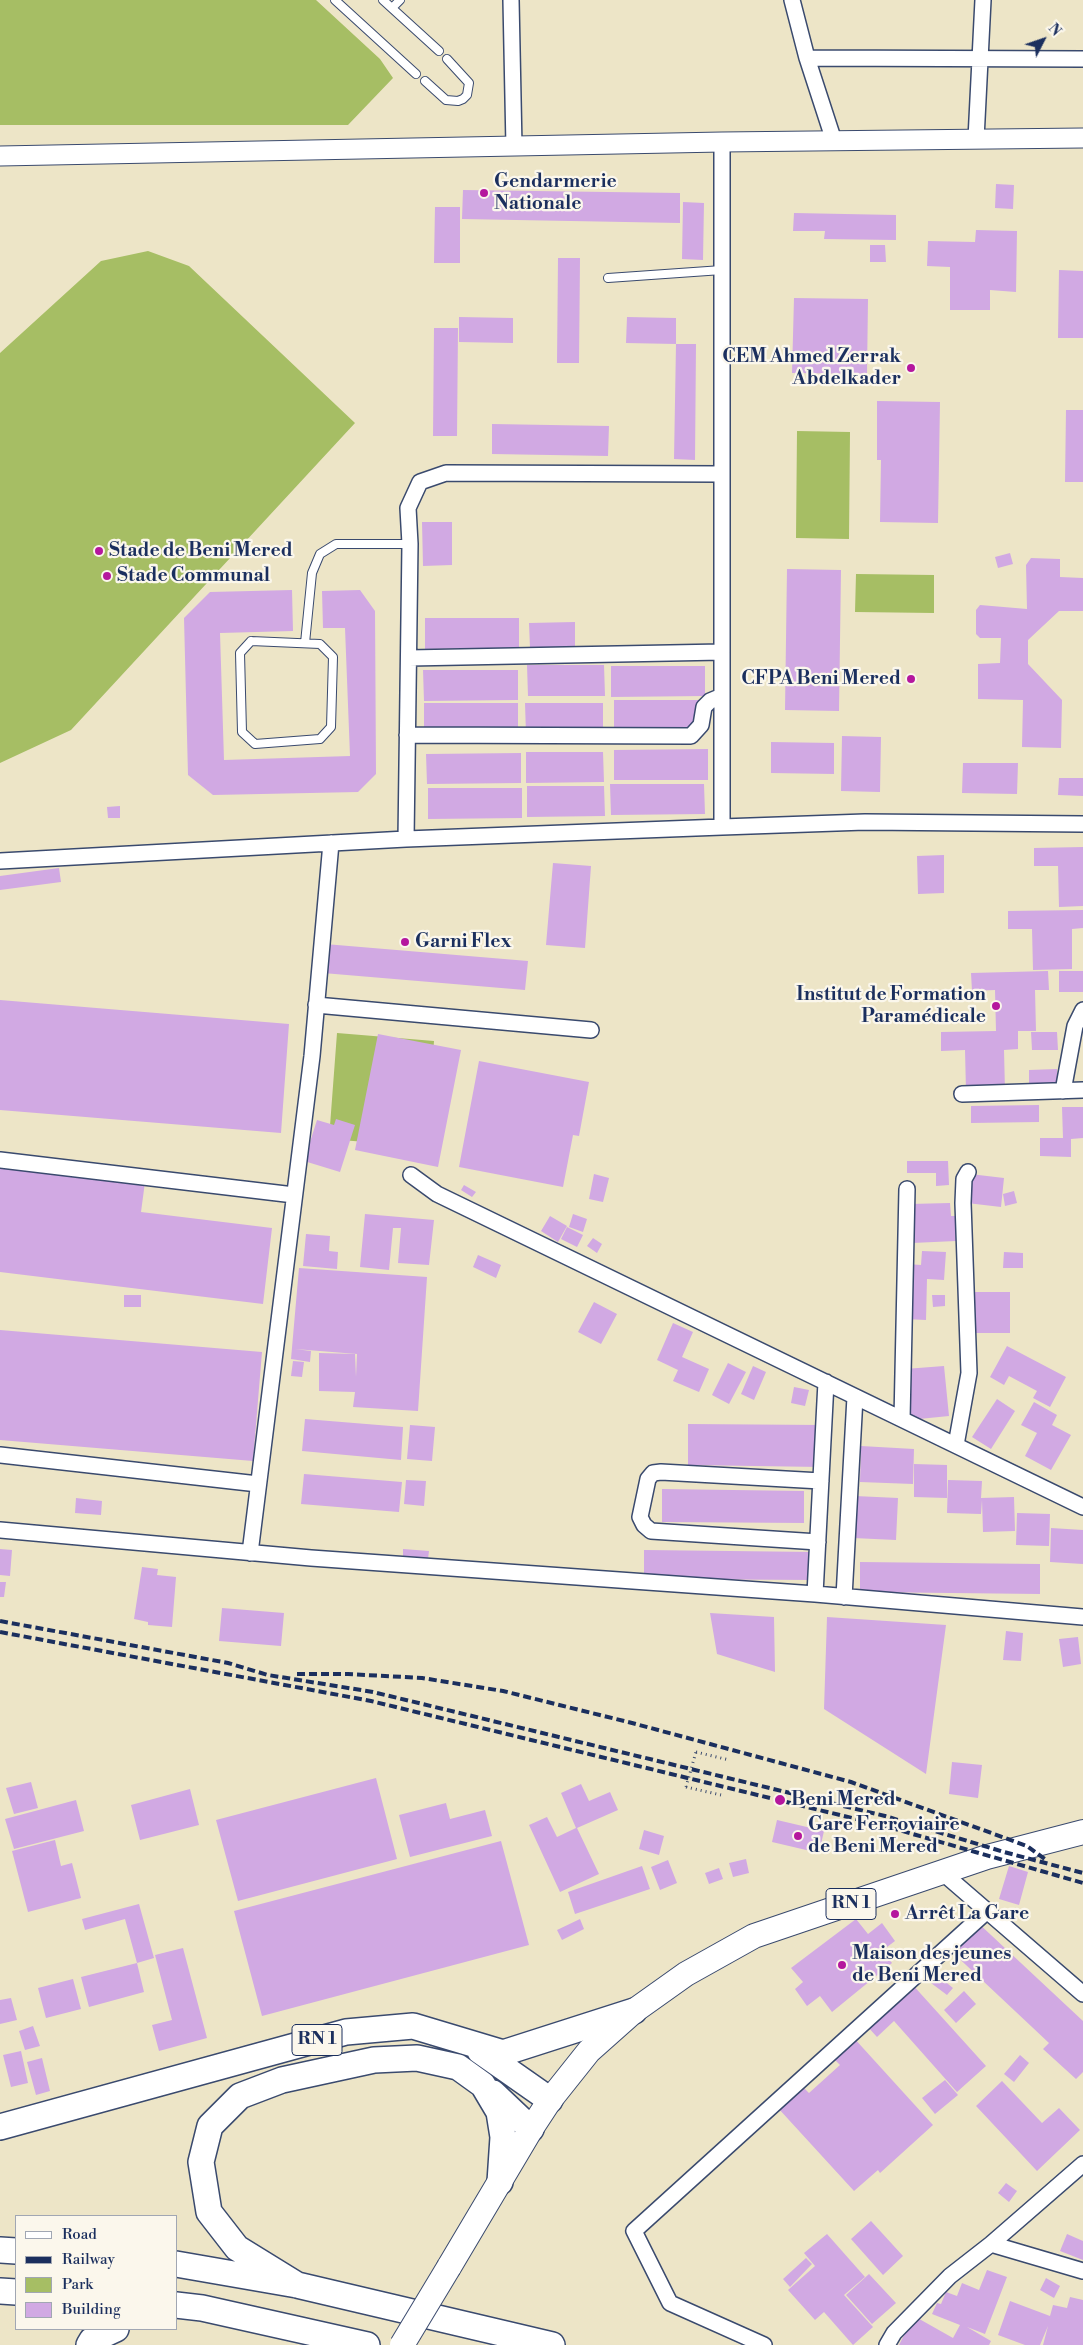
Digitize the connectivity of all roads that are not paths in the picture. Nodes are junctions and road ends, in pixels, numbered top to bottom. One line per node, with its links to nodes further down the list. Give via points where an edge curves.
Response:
1 (335, 0): 13 (lane)
2 (383, 0): 7 (lane)
3 (400, 0): 7 (lane)
4 (511, 0): 19 (street)
5 (792, 0): 9 (street)
6 (983, 0): 10 (street)
7 (392, 8): 8 (lane)
8 (439, 51)
9 (807, 58): 10 (street); 17 (street)
10 (980, 58): 12 (street); 16 (street)
11 (447, 59): 14 (lane, via 469,83 463,99 458,102 446,100)
12 (1083, 59)
13 (416, 74)
14 (424, 81)
15 (1083, 138): 16 (street)
16 (976, 139): 17 (street)
17 (834, 141): 18 (street)
18 (722, 142): 19 (street); 21 (street)
19 (514, 147): 20 (street)
20 (0, 156)
21 (722, 270): 22 (lane); 23 (street)
22 (608, 278)
23 (722, 474): 24 (street, via 446,473 420,482 408,508); 26 (street)
24 (410, 544): 25 (lane, via 336,544 320,554 312,573); 27 (street)
25 (305, 643): 25 (lane, via 320,644 333,657 331,727 320,739 255,744 242,732 240,653 252,641)
26 (722, 652): 27 (street); 28 (street)
27 (408, 658): 29 (street)
28 (722, 696): 29 (street, via 704,706 701,725 691,736); 31 (street)
29 (408, 735): 32 (street)
30 (1083, 824): 31 (street, via 865,822)
31 (722, 827): 32 (street)
32 (406, 839): 33 (street)
33 (331, 843): 34 (street); 35 (street)
34 (0, 861)
35 (316, 1005): 37 (street); 45 (street)
36 (1083, 1010): 39 (street, via 1075,1026)
37 (591, 1030)
38 (1083, 1090): 39 (street)
39 (1063, 1091): 40 (street)
40 (962, 1094)
41 (0, 1160): 45 (street)
42 (968, 1172): 49 (street, via 964,1179 964,1203 969,1372)
43 (411, 1175): 46 (street, via 437,1194)
44 (907, 1189): 48 (street)
45 (294, 1195): 52 (street)
46 (826, 1382): 47 (street); 51 (street)
47 (855, 1396): 48 (street); 58 (street)
48 (902, 1419): 49 (street)
49 (956, 1445): 53 (street)
50 (0, 1455): 52 (street)
51 (821, 1481): 55 (street); 55 (street, via 661,1472 648,1479 640,1517 651,1531)
52 (258, 1484): 56 (street)
53 (1083, 1507)
54 (0, 1530): 56 (street)
55 (818, 1542): 57 (street)
56 (250, 1553): 57 (street)
57 (815, 1594): 58 (street)
58 (844, 1597): 59 (street)
59 (1083, 1617)
60 (1083, 1832): 61 (main road, RN 1, via 988,1857)
61 (943, 1873): 62 (street); 64 (main road, RN 1, via 754,1936 686,1974)
62 (986, 1912): 63 (street); 88 (street, via 634,2231 670,2304)
63 (1083, 1994)
64 (634, 2011): 65 (highway, RN 1, via 503,2053); 67 (main road, RN 1, via 589,2051)
65 (470, 2044): 67 (highway); 68 (highway, RN 1, via 413,2026 346,2032)
66 (484, 2085): 69 (highway); 71 (highway, via 499,2112 502,2129); 77 (highway, via 458,2067 416,2058 374,2060 282,2080 240,2096 210,2126 201,2162 209,2212 237,2248)
67 (550, 2100): 69 (main road, RN 1)
68 (0, 2127)
69 (531, 2129): 71 (main road, RN 1)
70 (1083, 2164): 72 (street)
71 (500, 2182): 86 (main road, RN 1, bridge)
72 (991, 2244): 76 (street); 89 (street, via 950,2276 894,2333)
73 (0, 2250): 74 (highway)
74 (15, 2250)
75 (178, 2264): 77 (highway)
76 (1083, 2271)
77 (297, 2285): 87 (highway)
78 (0, 2291): 79 (highway)
79 (15, 2292)
80 (178, 2305): 81 (highway)
81 (202, 2308): 82 (highway); 85 (highway)
82 (178, 2313)
83 (114, 2330): 84 (highway)
84 (88, 2345)
85 (367, 2345)
86 (402, 2345)
87 (552, 2345)
88 (764, 2345)
89 (887, 2345)

